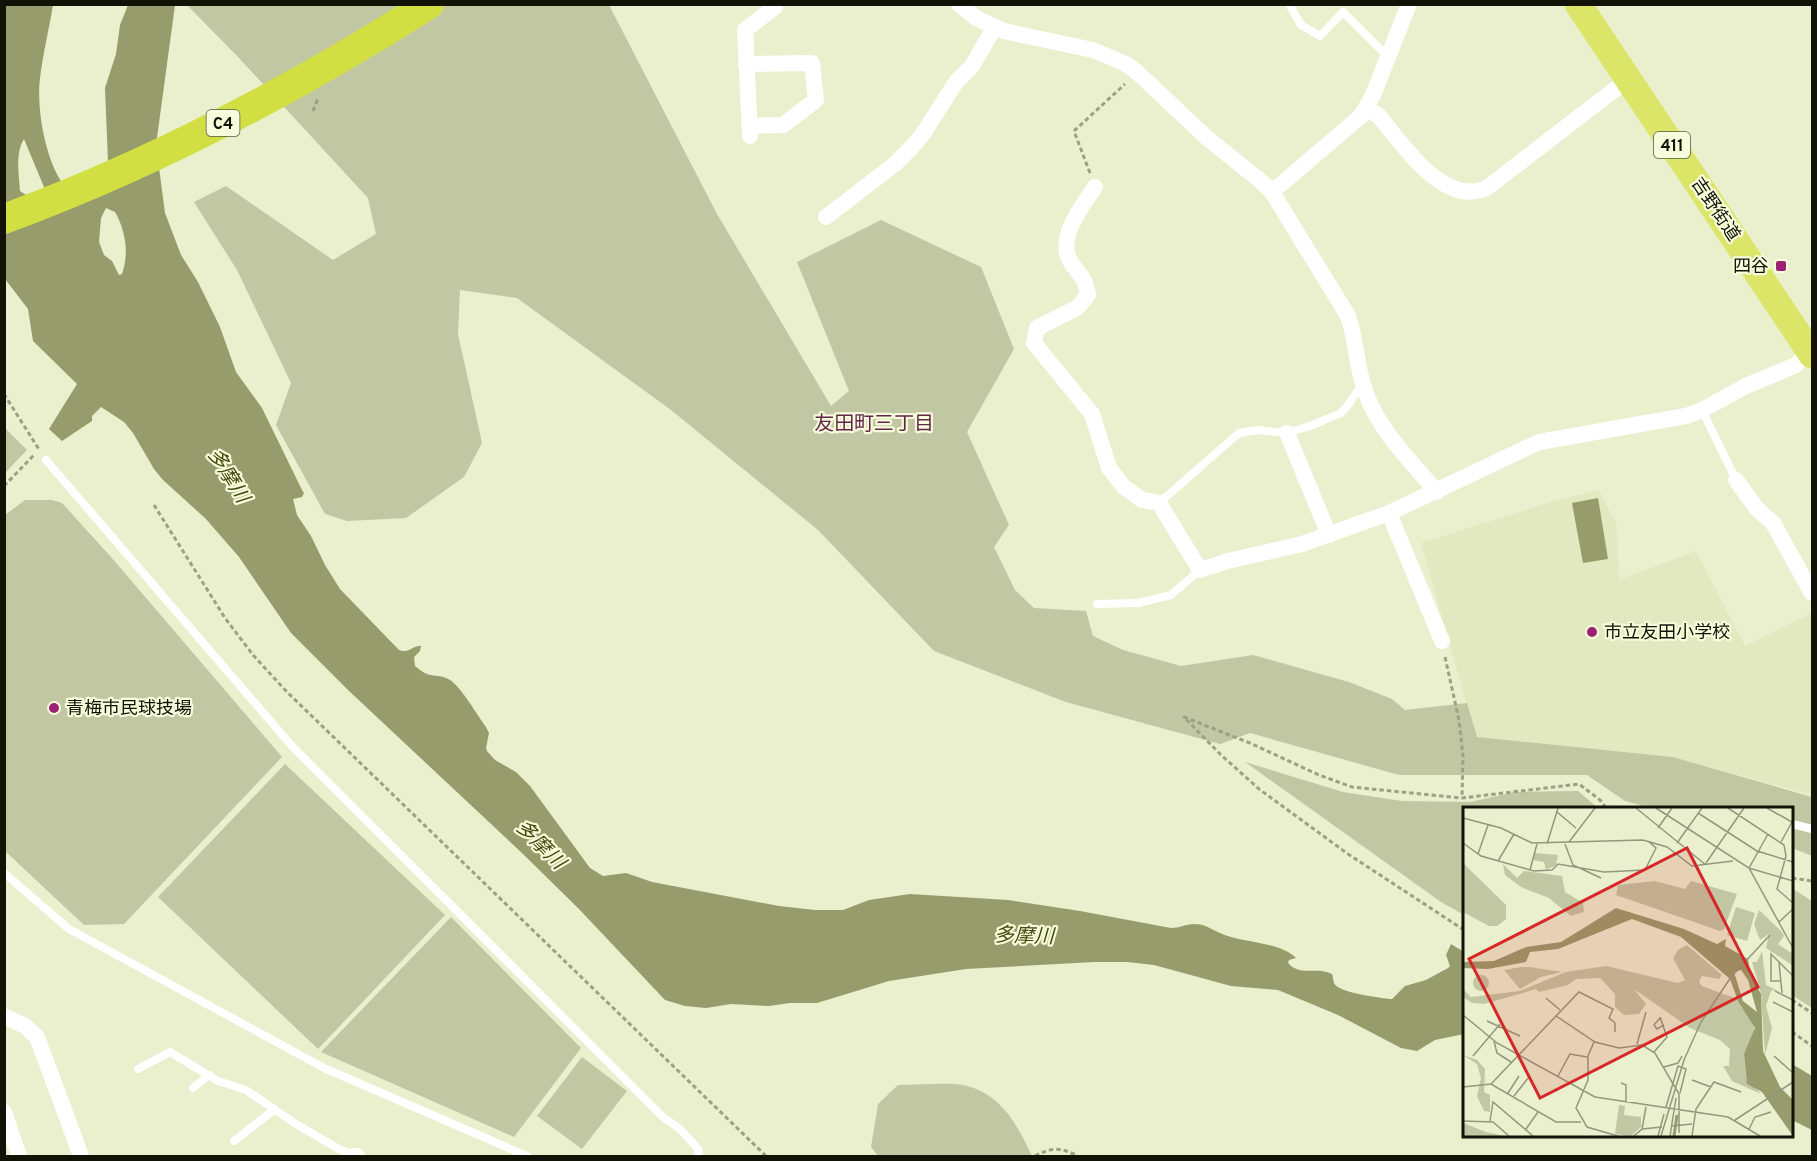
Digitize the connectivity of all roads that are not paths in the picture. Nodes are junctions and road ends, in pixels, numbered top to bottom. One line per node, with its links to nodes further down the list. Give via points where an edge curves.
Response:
1 (408, 4): 15 (highway, C4, via 250,98 139,151)
2 (429, 4): 17 (highway, C4, via 254,107)
3 (775, 4): 10 (street, via 745,30)
4 (959, 4): 8 (street)
5 (1289, 4): 9 (lane, via 1301,25 1320,36 1343,12)
6 (1409, 4): 9 (street)
7 (1578, 4): 11 (highway, 吉野街道 / 411)
8 (994, 28): 14 (street, via 1093,50 1125,64); 16 (street, via 972,66 956,82 910,149)
9 (1388, 57): 12 (street)
10 (746, 64): 10 (street, via 750,131 783,125 816,100 812,63)
11 (1627, 80): 12 (street, via 1488,187 1472,193 1432,176 1378,115); 18 (highway, 吉野街道 / 411)
12 (1366, 109): 14 (street, via 1345,132)
13 (1095, 187): 25 (street, via 1071,224 1066,248 1069,259 1085,279 1088,295 1077,308 1037,328 1034,343 1092,414 1109,468 1124,487 1142,500)
14 (1272, 192): 19 (street, via 1341,301 1353,329)
15 (4, 208)
16 (826, 217)
17 (4, 219)
18 (1811, 351): 20 (street, via 1796,365)
19 (1362, 384): 21 (lane, via 1341,413); 24 (street, via 1386,429)
20 (1702, 410): 23 (lane); 24 (street, via 1669,420 1539,442)
21 (1287, 433): 25 (lane, via 1239,433); 27 (street)
22 (46, 460): 46 (lane, via 291,745 680,1129 699,1150)
23 (1736, 480): 29 (street, via 1773,523)
24 (1437, 492): 26 (street)
25 (1160, 503): 28 (street)
26 (1389, 513): 27 (street); 31 (street)
27 (1329, 535): 28 (street)
28 (1200, 570): 30 (lane, via 1171,595 1138,603)
29 (1812, 593)
30 (1097, 604)
31 (1442, 640)
32 (1793, 824): 33 (lane)
33 (1812, 829)
34 (4, 873): 45 (lane, via 69,929 314,1062)
35 (4, 1016): 43 (street, via 37,1037)
36 (138, 1069): 37 (lane, via 170,1052)
37 (209, 1075): 38 (lane); 39 (lane, via 246,1090)
38 (193, 1088)
39 (275, 1109): 41 (lane); 44 (lane)
40 (4, 1112): 42 (street)
41 (234, 1141)
42 (19, 1156)
43 (81, 1156)
44 (356, 1156)
45 (526, 1156)
46 (698, 1156)

